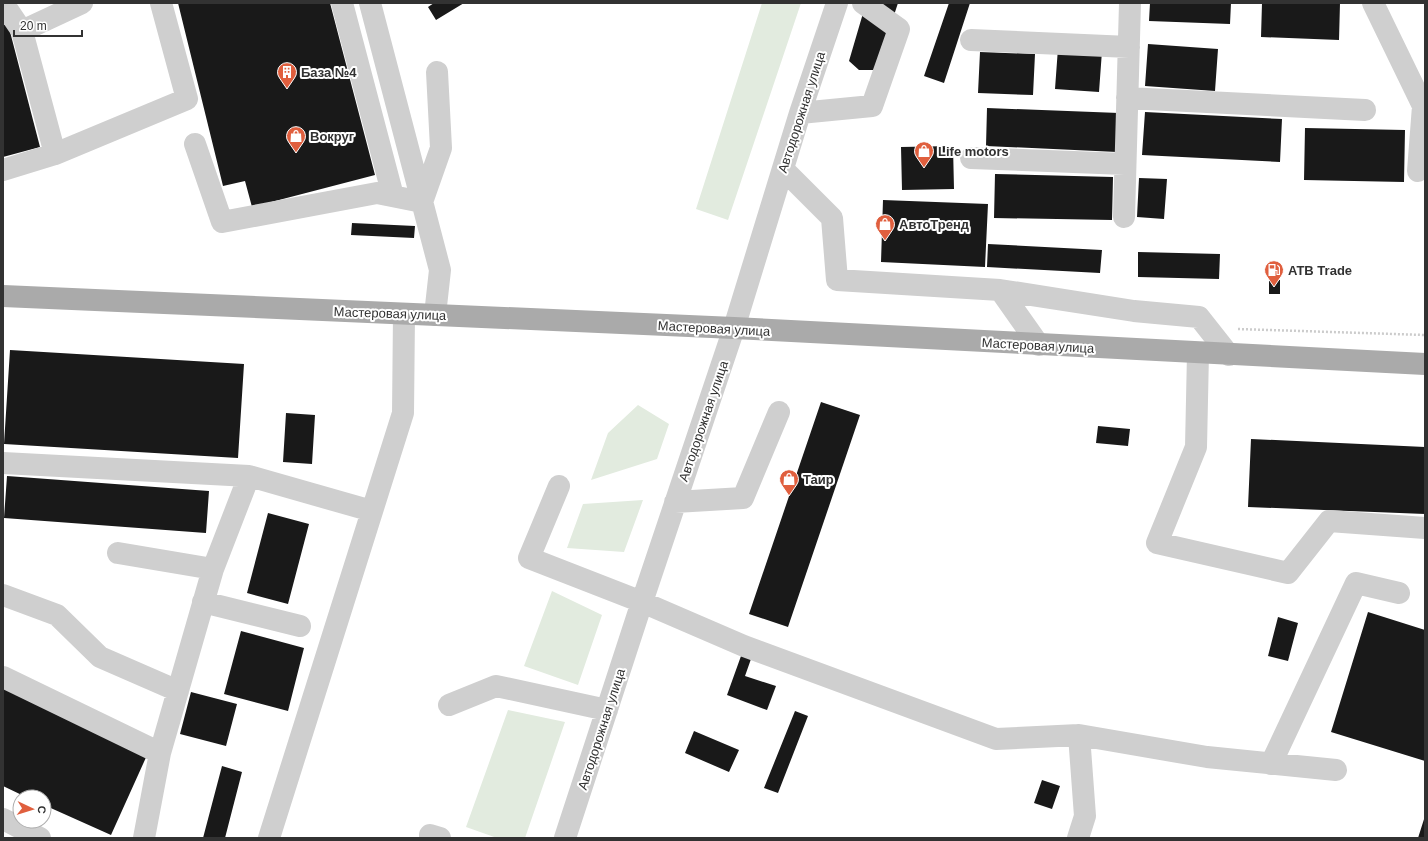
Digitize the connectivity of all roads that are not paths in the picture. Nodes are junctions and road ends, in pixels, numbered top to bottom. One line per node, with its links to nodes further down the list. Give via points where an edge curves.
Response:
1 (3, 3): 10 (street)
2 (82, 3): 10 (street)
3 (161, 3): 18 (street, via 187,99)
4 (342, 3): 24 (street)
5 (370, 3): 25 (street)
6 (837, 3): 16 (street, Автодорожная улица)
7 (864, 3): 16 (street, via 899,29 872,106)
8 (1130, 3): 12 (street)
9 (1373, 3): 23 (street, via 1423,106)
10 (22, 31): 18 (street)
11 (971, 40): 12 (street)
12 (1129, 47): 14 (street)
13 (437, 72): 25 (street, via 441,148)
14 (1127, 98): 15 (street); 20 (street)
15 (1364, 110)
16 (800, 113): 21 (street, Автодорожная улица)
17 (195, 144): 24 (street, via 222,222 377,193)
18 (55, 154): 22 (street)
19 (971, 158): 20 (street)
20 (1125, 164): 26 (street)
21 (783, 169): 27 (street, via 832,218 837,280); 31 (street, Автодорожная улица)
22 (3, 170)
23 (1418, 171)
24 (393, 196): 25 (street)
25 (422, 202): 30 (street, via 440,270)
26 (1124, 216)
27 (1000, 290): 32 (street); 34 (street, via 1134,311 1199,317)
28 (3, 296): 29 (main road, Мастеровая улица)
29 (404, 314): 30 (main road, Мастеровая улица); 41 (street, via 403,412)
30 (435, 315): 31 (main road, Мастеровая улица)
31 (734, 328): 32 (main road, Мастеровая улица); 40 (street, Автодорожная улица)
32 (1039, 345): 33 (main road, Мастеровая улица)
33 (1198, 353): 34 (main road, Мастеровая улица); 42 (street, via 1196,447 1157,543 1288,573 1329,521)
34 (1229, 355): 35 (main road, Мастеровая улица)
35 (1425, 364)
36 (778, 412): 40 (street, via 743,498)
37 (3, 463): 38 (street)
38 (250, 476): 41 (street); 44 (street)
39 (559, 486): 48 (street, via 529,558)
40 (676, 502): 48 (street, Автодорожная улица)
41 (372, 511): 61 (street)
42 (1425, 528)
43 (118, 553): 44 (street)
44 (213, 568): 47 (street)
45 (1399, 593): 56 (street, via 1356,583)
46 (3, 595): 51 (street, via 57,615 100,657)
47 (204, 602): 49 (street); 51 (street)
48 (642, 602): 53 (street, Автодорожная улица); 54 (street, via 744,646 996,739)
49 (300, 626)
50 (3, 676): 55 (street)
51 (178, 691): 55 (street)
52 (450, 705): 53 (street, via 496,686)
53 (607, 710): 64 (street, Автодорожная улица)
54 (1079, 735): 56 (street, via 1206,757); 65 (street, via 1086,816)
55 (160, 753): 60 (street)
56 (1271, 764): 57 (street)
57 (1336, 770)
58 (3, 819): 59 (street)
59 (40, 838)
60 (144, 838)
61 (269, 838)
62 (430, 838): 63 (street, via 430,835)
63 (440, 838)
64 (565, 838)
65 (1078, 838)

